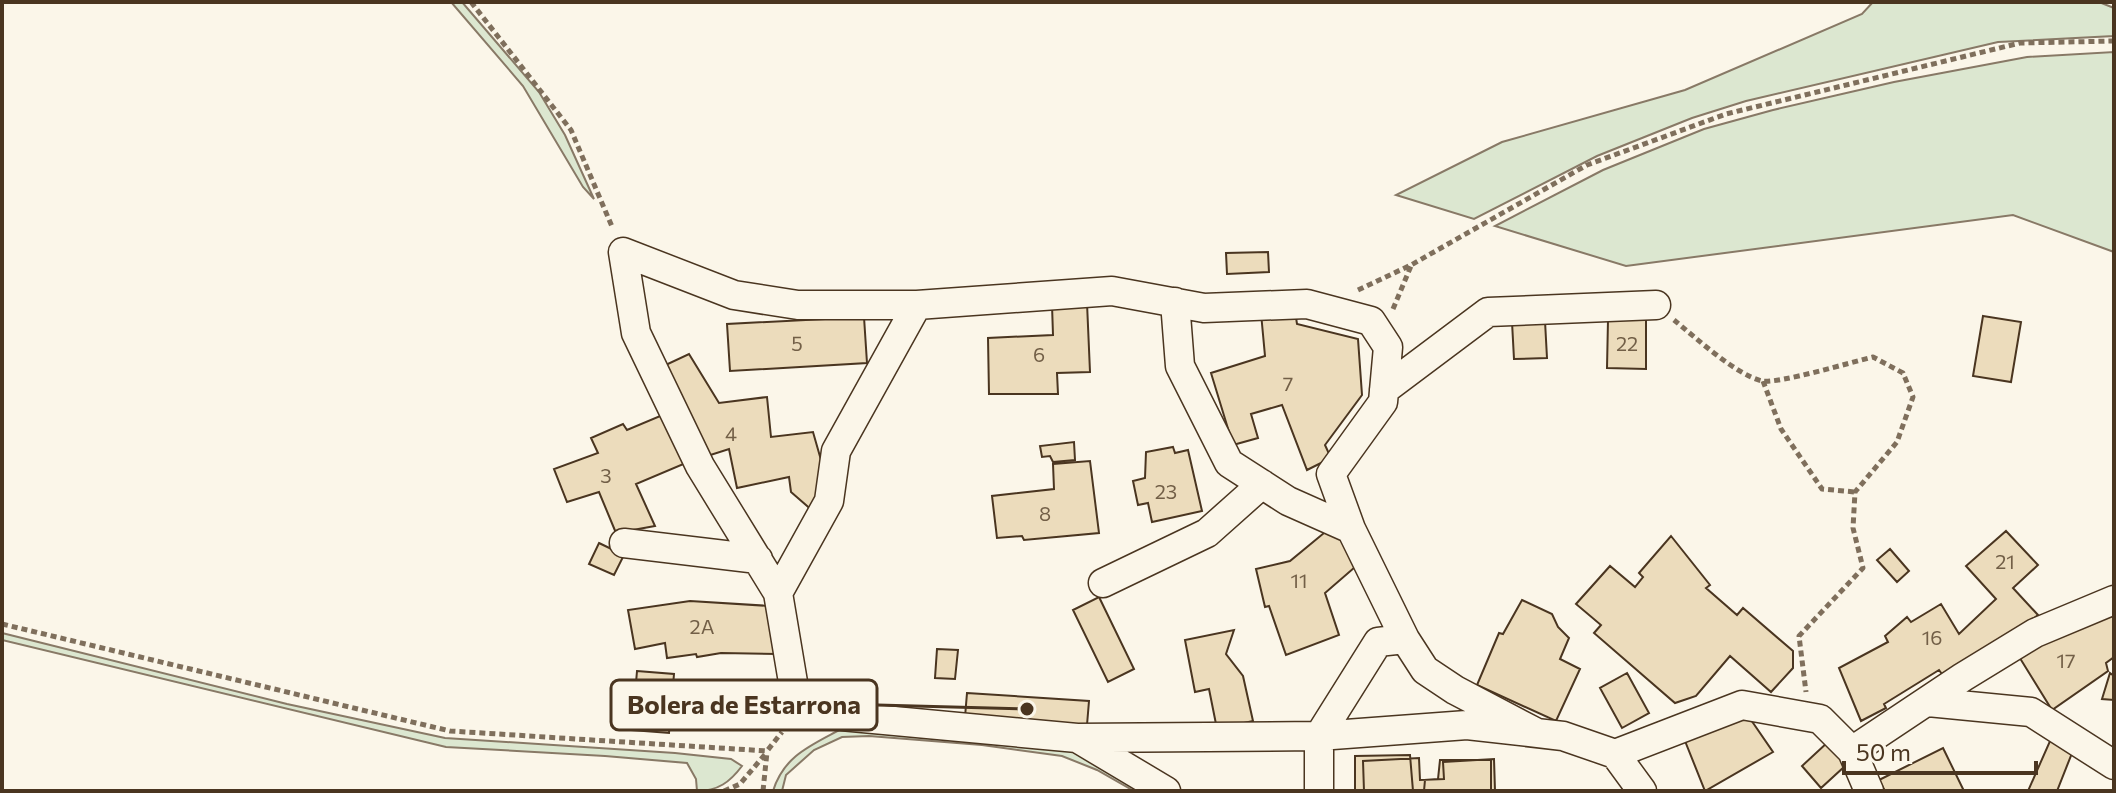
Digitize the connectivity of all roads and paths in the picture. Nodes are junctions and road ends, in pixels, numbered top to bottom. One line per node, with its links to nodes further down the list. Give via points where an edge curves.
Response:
1 (471, 2): 3 (path, via 571,130)
2 (2114, 41): 4 (path, via 2020,43 1726,114 1587,165)
3 (623, 252): 7 (street, via 734,295 798,305); 18 (street, via 636,333 700,466)
4 (1411, 265): 6 (path, via 1357,290); 9 (path, via 1393,309)
5 (1175, 302): 6 (street, via 1204,308); 7 (street, via 1112,291); 13 (street, via 1180,366 1229,463)
6 (1307, 304): 9 (street, via 1371,321)
7 (917, 305): 20 (street, via 836,451 829,501)
8 (1656, 305): 10 (path, via 1727,362); 11 (street, via 1488,312)
9 (1388, 347): 11 (street)
10 (1763, 381): 14 (path, via 1781,429 1822,489); 14 (path, via 1873,357 1903,373 1913,397 1897,442)
11 (1384, 390): 12 (street, via 1383,402)
12 (1331, 474): 15 (street); 16 (street)
13 (1262, 484): 15 (street); 19 (street, via 1207,533)
14 (1855, 492): 26 (path, via 1853,528 1863,568 1799,636)
15 (1288, 501): 16 (street)
16 (1351, 529): 23 (street)
17 (624, 543): 18 (street)
18 (758, 559): 20 (street)
19 (1103, 583)
20 (778, 593): 25 (street)
21 (2114, 600): 24 (street, via 2035,633)
22 (2, 624): 30 (path, via 450,731)
23 (1405, 639): 27 (street, via 1425,670); 28 (street, via 1378,642)
24 (1928, 702): 31 (street); 33 (street, via 2031,712)
25 (798, 712): 29 (street); 30 (path)
26 (1809, 717): 31 (street, via 1820,719); 32 (street, via 1742,705)
27 (1535, 732): 28 (street, via 1467,725); 32 (street)
28 (1319, 736): 29 (street); 37 (street)
29 (1077, 738): 36 (street)
30 (767, 751): 34 (path, via 740,784); 35 (path)
31 (1852, 751): 39 (street)
32 (1615, 754): 38 (street)
33 (2114, 765)
34 (724, 791)
35 (763, 791)
36 (1166, 791)
37 (1319, 791)
38 (1642, 791)
39 (1869, 791)

